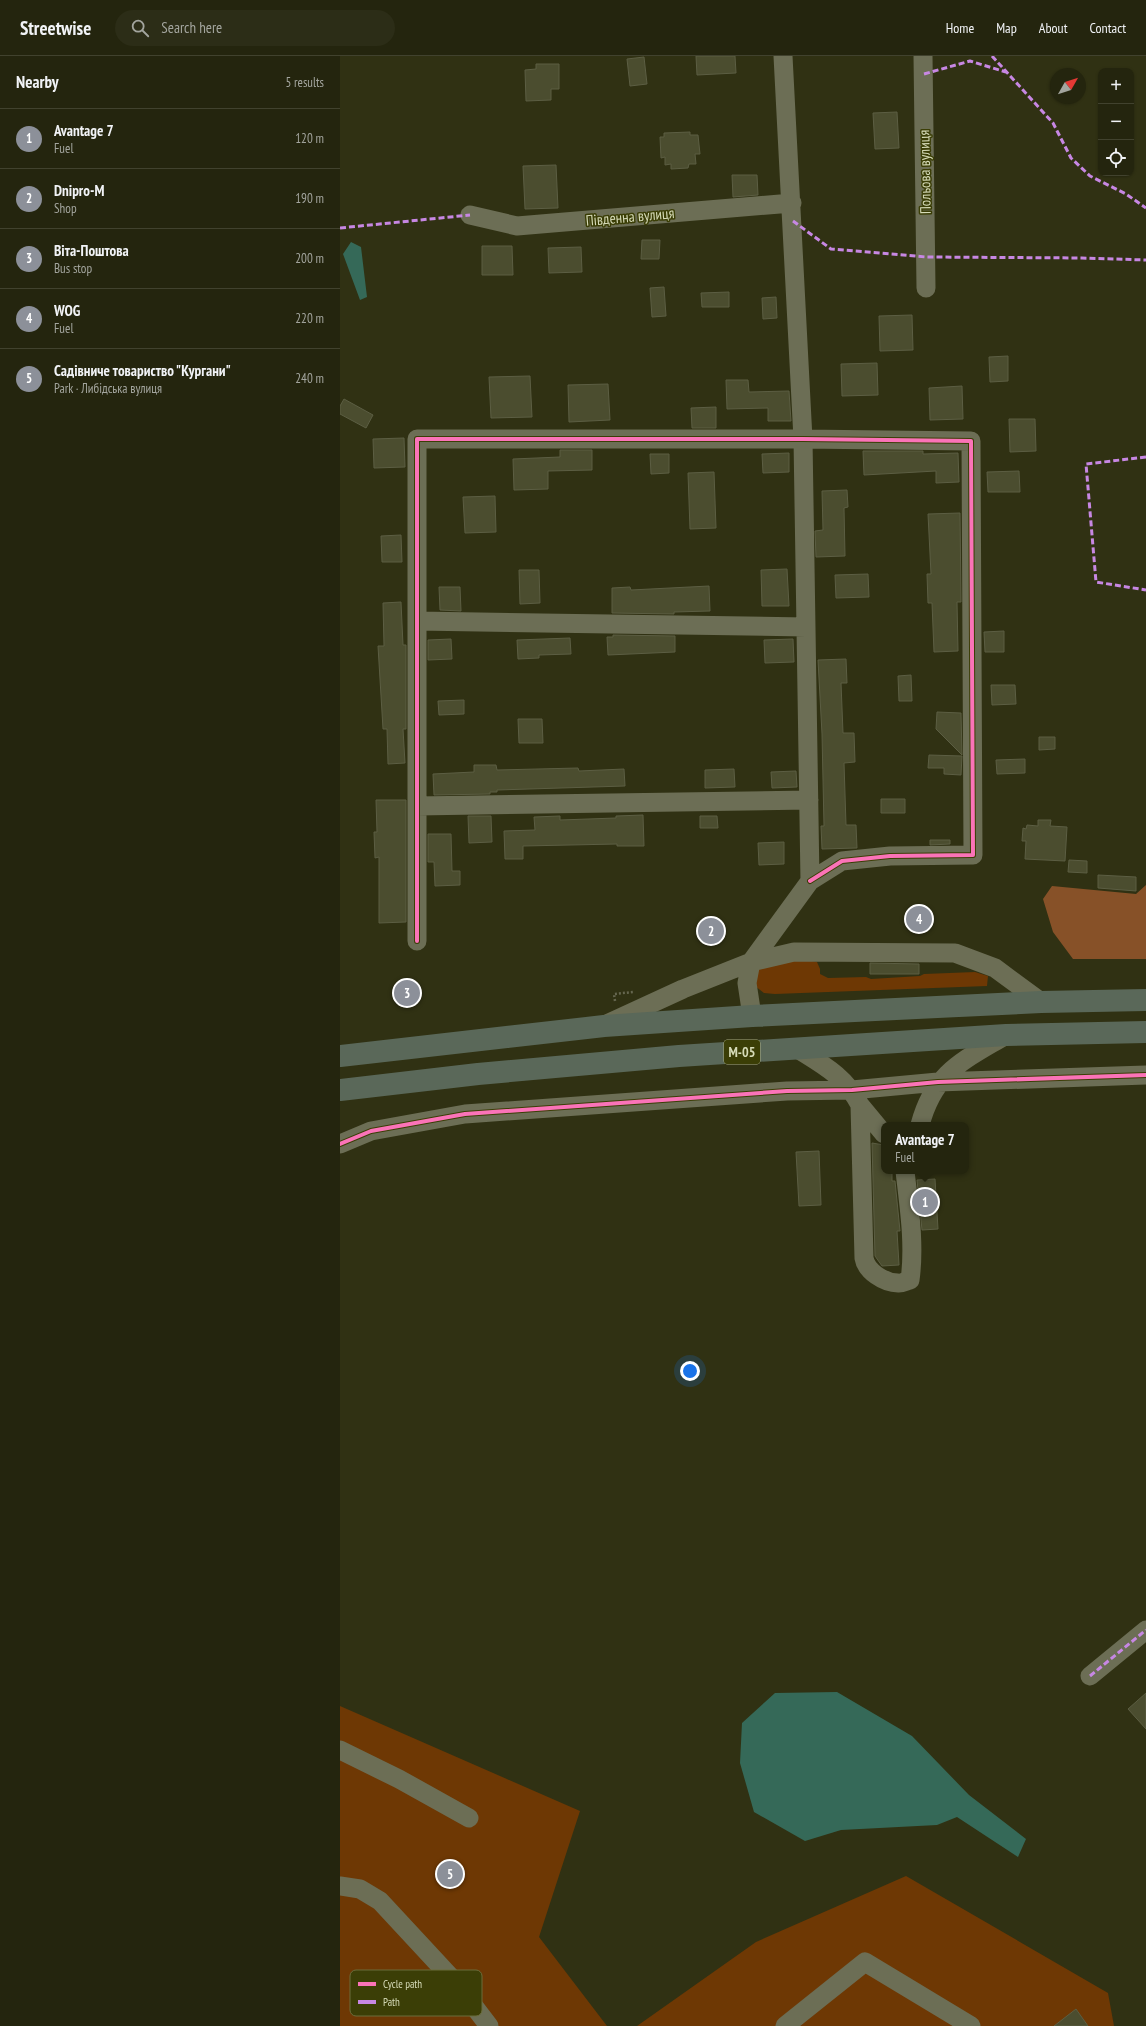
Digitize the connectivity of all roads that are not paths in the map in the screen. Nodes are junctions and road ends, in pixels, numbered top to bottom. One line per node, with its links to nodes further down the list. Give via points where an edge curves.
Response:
1 (783, 56): 3 (street)
2 (923, 56): 5 (street, Польова вулиця)
3 (792, 203): 4 (street, Південна вулиця, via 517,226); 6 (street)
4 (470, 215)
5 (926, 288)
6 (803, 439): 7 (street, via 417,438); 8 (street); 11 (street, via 972,441 973,855 890,856 842,861)
7 (417, 621): 8 (street); 10 (street)
8 (806, 627): 9 (street)
9 (809, 800): 10 (street); 11 (street)
10 (417, 806): 12 (street)
11 (810, 881): 13 (street)
12 (417, 941)
13 (751, 962): 15 (street, via 794,952 955,953 995,968); 16 (street, via 747,983); 17 (street, via 683,989)
14 (1146, 1000): 15 (highway, М-05)
15 (1041, 1002): 16 (highway, М-05)
16 (752, 1016): 17 (highway, М-05)
17 (604, 1026): 21 (highway, М-05)
18 (1146, 1032): 19 (highway, М-05)
19 (1006, 1035): 20 (highway, М-05); 23 (street, via 961,1062)
20 (796, 1048): 24 (highway, М-05, via 478,1074); 25 (street, via 832,1070)
21 (340, 1056)
22 (1146, 1075): 23 (street)
23 (938, 1082): 25 (street); 26 (street, via 928,1100)
24 (340, 1090)
25 (856, 1097): 27 (street); 28 (street, via 787,1091 465,1114 371,1132); 29 (street, via 865,1266 881,1278 898,1284 910,1280 912,1263)
26 (921, 1122)
27 (881, 1130)
28 (340, 1144)
29 (905, 1174)
30 (1146, 1630): 31 (street)
31 (1090, 1676)
32 (340, 1750): 33 (street)
33 (469, 1818)
34 (340, 1886): 35 (street, via 360,1889 380,1901)
35 (444, 1970)
36 (481, 2016): 37 (street)
37 (489, 2026)
38 (785, 2026): 39 (street, via 865,1962)
39 (971, 2026)

